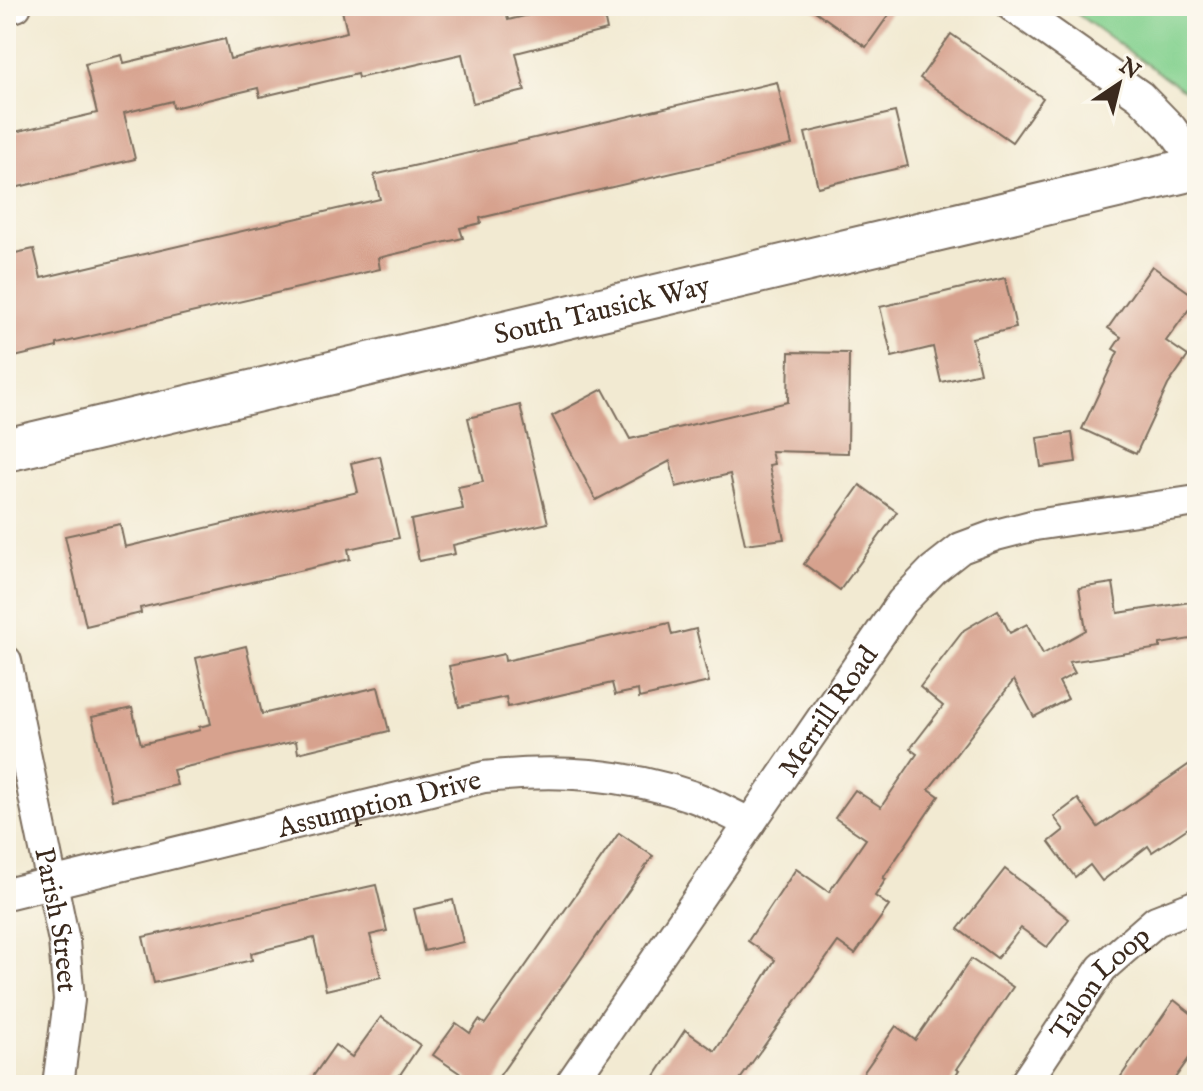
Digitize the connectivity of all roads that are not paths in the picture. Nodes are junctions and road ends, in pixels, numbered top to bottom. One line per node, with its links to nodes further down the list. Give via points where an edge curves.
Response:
1 (16, 6): 3 (street)
2 (1012, 6): 4 (street, via 1140,96)
3 (6, 8)
4 (1197, 166): 5 (main road, South Tausick Way)
5 (6, 450)
6 (1197, 501): 8 (street, Merrill Road, via 1035,525 961,548 902,602)
7 (6, 661): 9 (street, Parish Street)
8 (750, 823): 9 (street, Assumption Drive, via 695,798 641,783 536,771 484,777); 13 (street, Merrill Road)
9 (54, 884): 10 (street, Assumption Drive); 12 (street, Parish Street, via 69,1000)
10 (6, 894)
11 (1197, 905): 14 (street, Talon Loop, via 1156,921 1102,968)
12 (58, 1085)
13 (570, 1085)
14 (1024, 1085)

